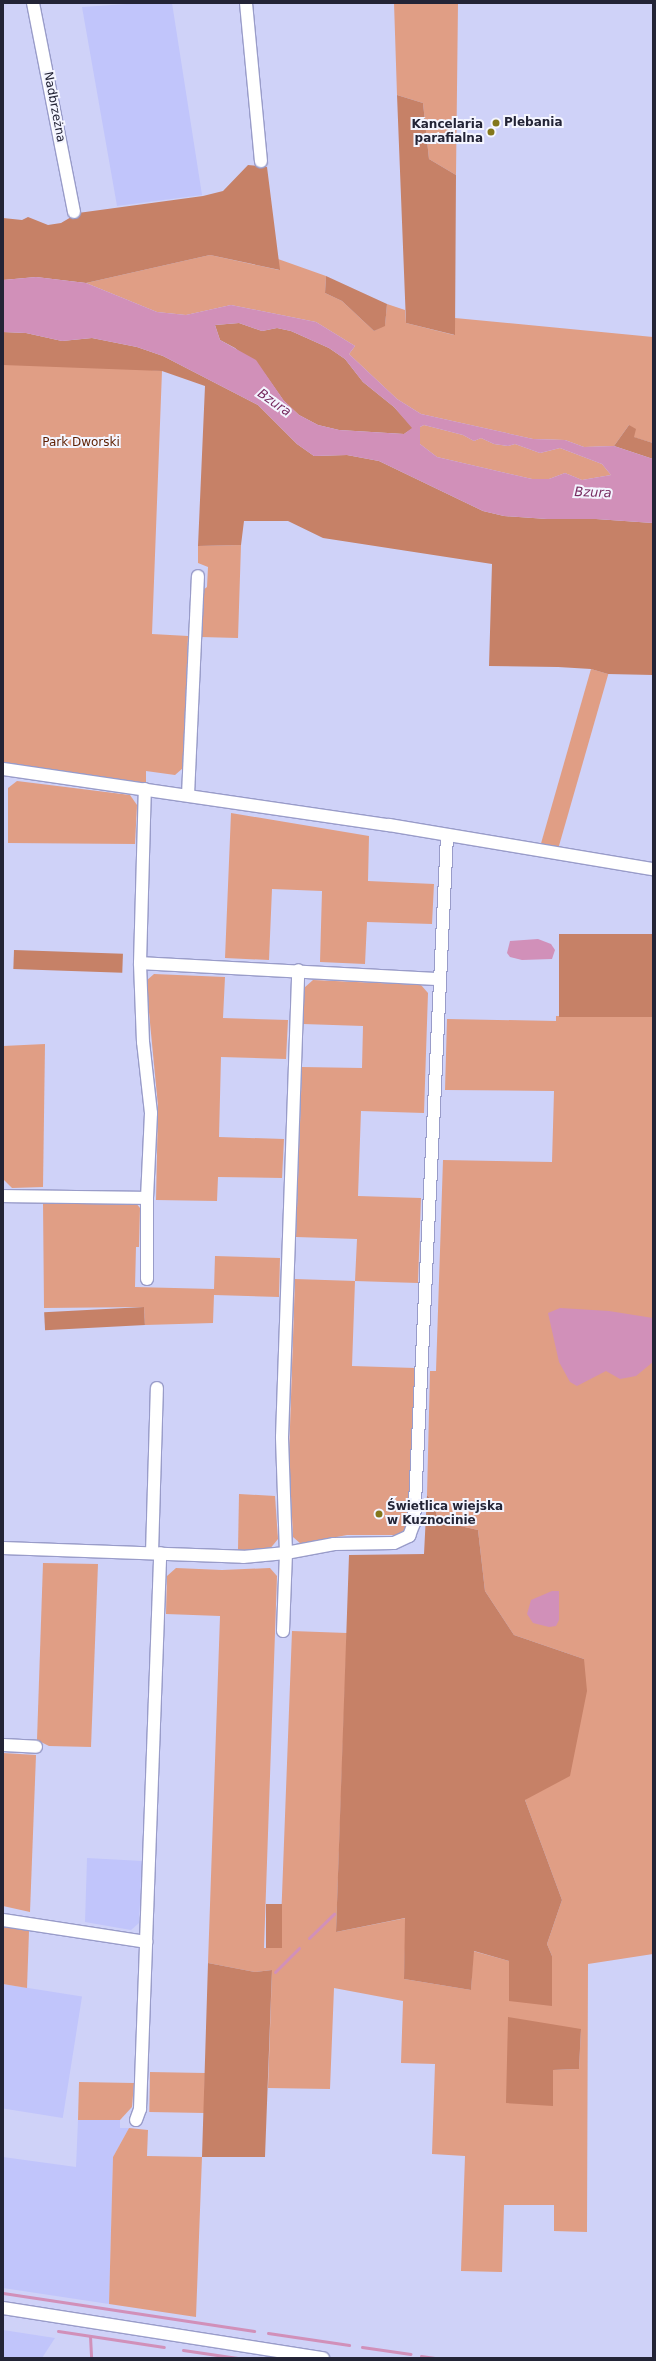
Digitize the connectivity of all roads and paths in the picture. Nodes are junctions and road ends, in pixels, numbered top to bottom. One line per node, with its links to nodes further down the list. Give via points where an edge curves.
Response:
1 (33, 3): 4 (street, Nadbrzeżna)
2 (246, 3): 3 (street)
3 (261, 161)
4 (74, 212)
5 (198, 576): 8 (street)
6 (3, 769): 7 (street)
7 (145, 789): 8 (street); 11 (street)
8 (188, 795): 9 (street)
9 (447, 836): 10 (street); 13 (street)
10 (653, 869)
11 (140, 962): 12 (street); 15 (street, via 143,1042 151,1113 150,1180)
12 (298, 970): 13 (street); 20 (street, via 282,1437)
13 (440, 979): 20 (street, via 414,1522 409,1536 394,1543 334,1544)
14 (3, 1196): 15 (street)
15 (147, 1198): 16 (street)
16 (147, 1279)
17 (157, 1388): 19 (street)
18 (3, 1548): 19 (street)
19 (156, 1553): 20 (street, via 243,1557); 25 (street)
20 (286, 1553): 21 (street)
21 (283, 1631)
22 (3, 1745): 23 (street)
23 (36, 1747)
24 (3, 1920): 25 (street)
25 (146, 1942): 26 (street, via 140,2109)
26 (136, 2120)
27 (3, 2308): 28 (street)
28 (272, 2354): 29 (street)
29 (323, 2358)

